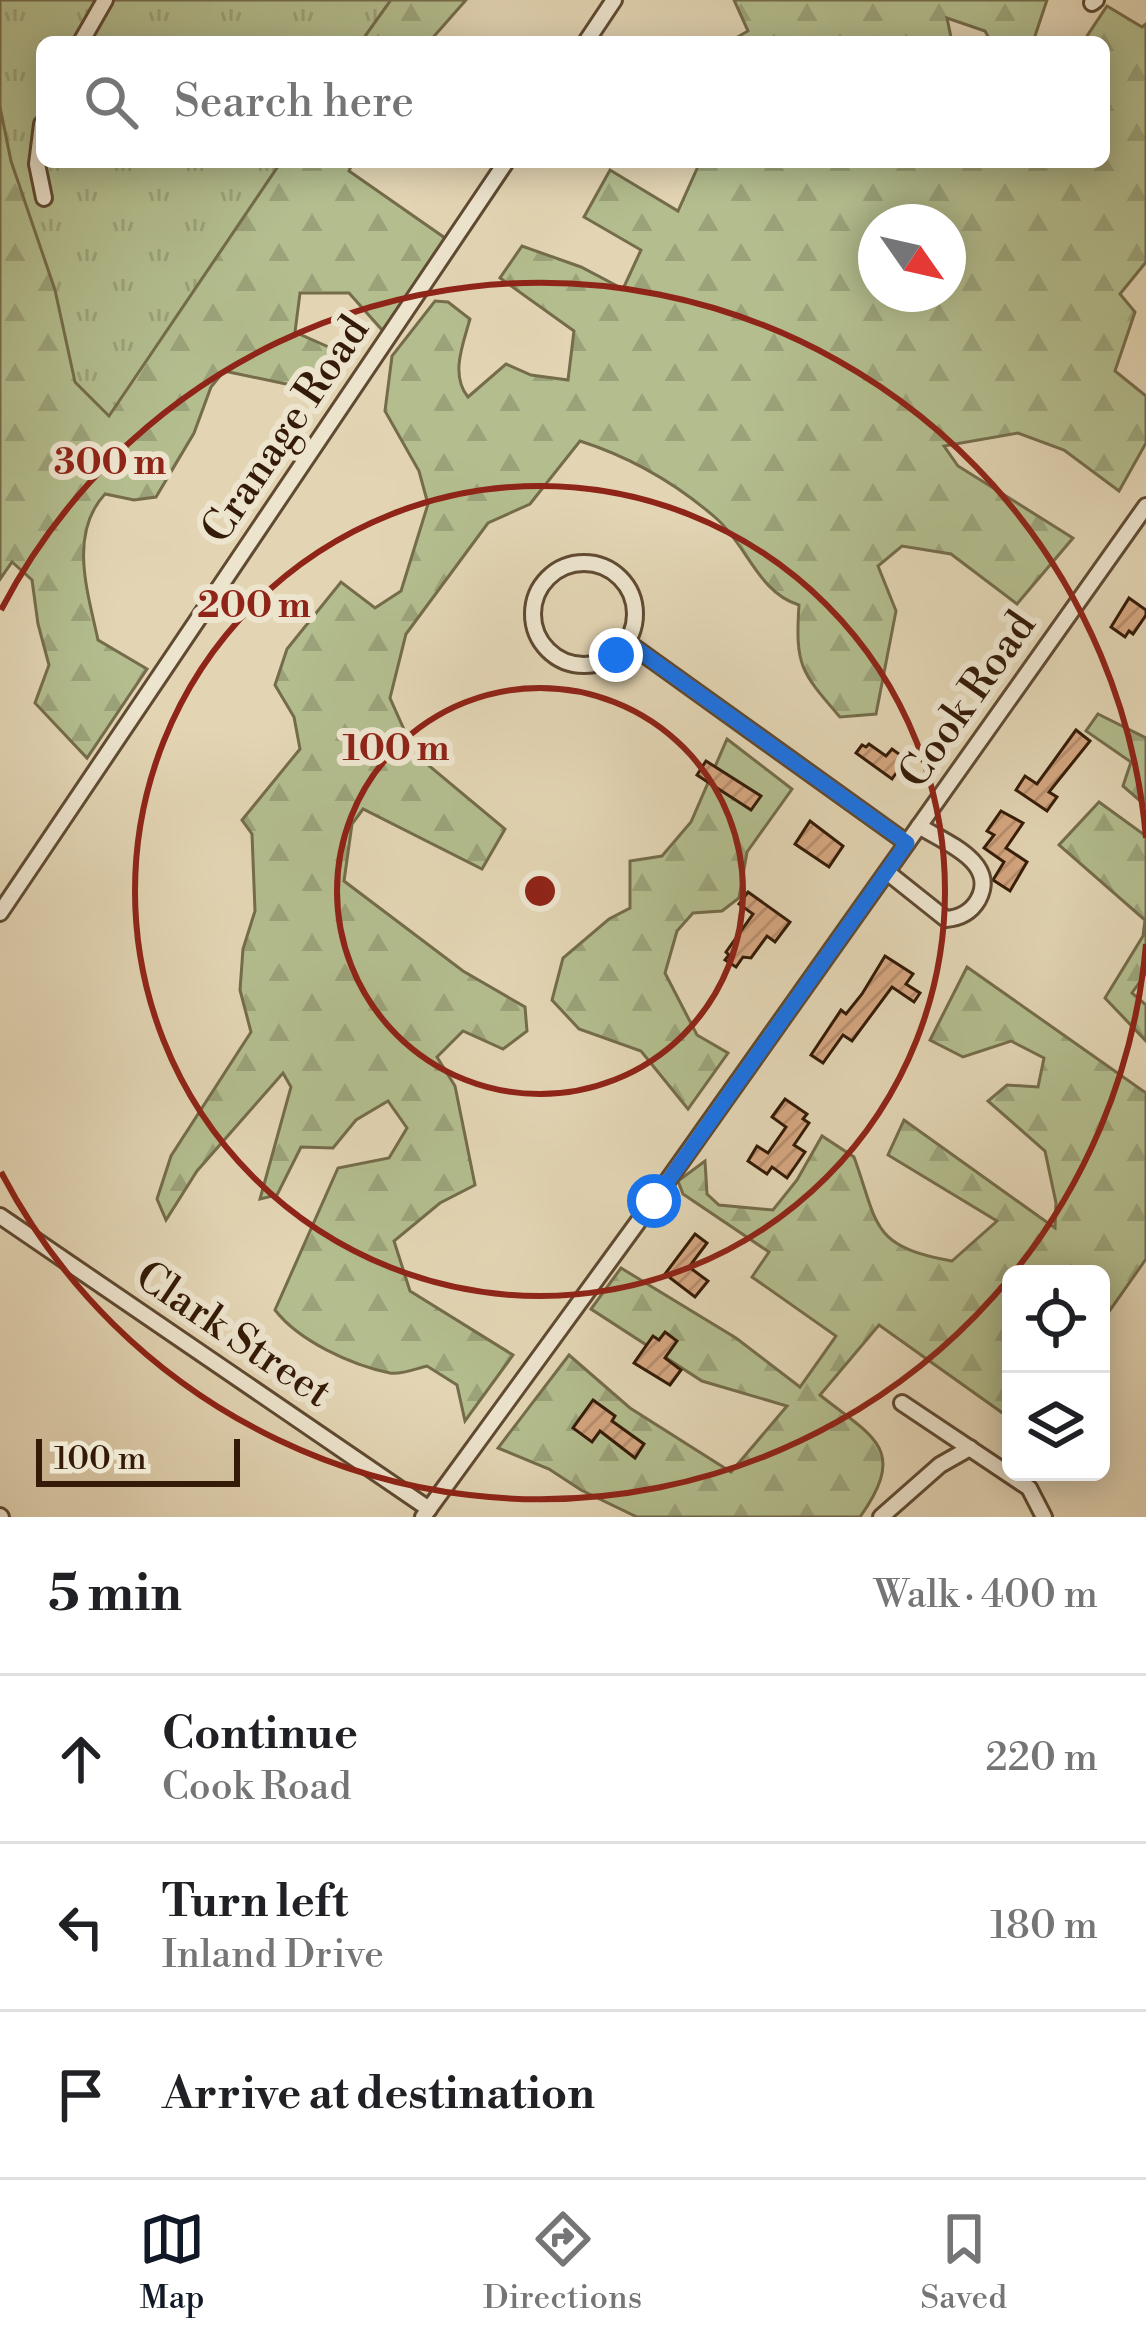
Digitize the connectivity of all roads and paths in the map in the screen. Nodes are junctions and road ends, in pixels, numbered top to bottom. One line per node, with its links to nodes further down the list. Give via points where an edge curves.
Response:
1 (105, 0): 3 (street)
2 (614, 0): 4 (street)
3 (84, 36)
4 (590, 36)
5 (38, 168): 7 (street)
6 (502, 168): 13 (street, Cranage Road)
7 (44, 198)
8 (1146, 506): 10 (street, Cook Road)
9 (627, 642): 9 (street, via 632,595 602,565 557,570 538,592 532,618 556,657 590,665); 11 (street)
10 (919, 826): 11 (street, Cook Road); 12 (street, via 977,864 978,900 946,919)
11 (907, 843): 12 (street, Cook Road)
12 (887, 872): 17 (street, Cook Road)
13 (0, 914)
14 (0, 1216): 17 (street, Clark Street)
15 (902, 1403): 16 (street)
16 (970, 1448): 18 (street); 19 (street, via 1029,1488)
17 (426, 1513)
18 (882, 1517)
19 (1044, 1517)

